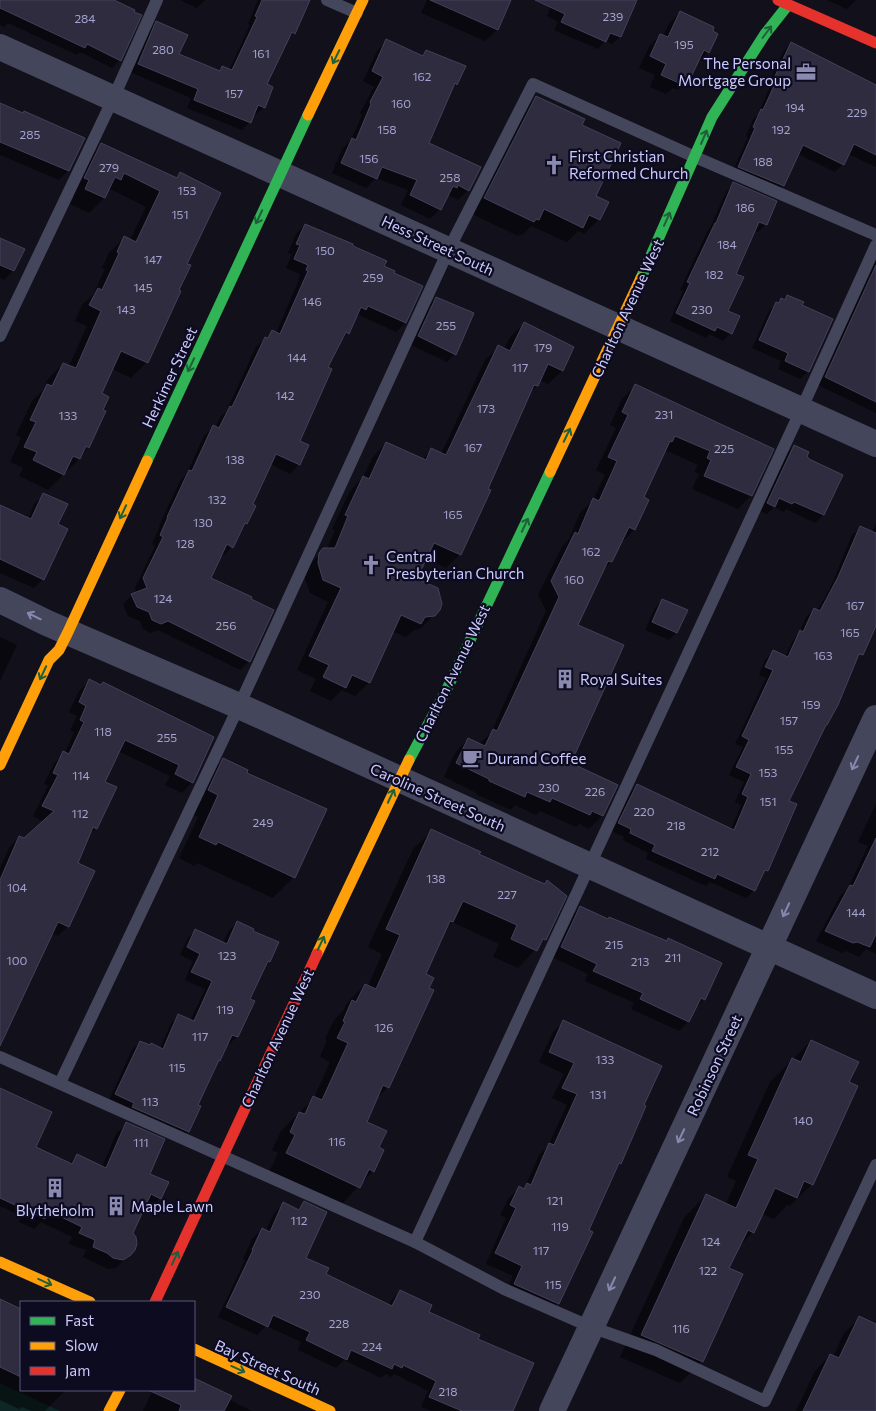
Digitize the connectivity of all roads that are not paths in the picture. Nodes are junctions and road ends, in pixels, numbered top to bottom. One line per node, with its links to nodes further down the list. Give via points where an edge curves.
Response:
1 (157, 0): 8 (lane)
2 (327, 0): 5 (lane)
3 (363, 0): 5 (street, Herkimer Street)
4 (786, 2): 6 (street); 9 (street, Charlton Avenue West, one-way to 4, via 712,117)
5 (357, 13): 10 (street, Herkimer Street, one-way to 10)
6 (876, 43)
7 (0, 47): 8 (street, Hess Street South)
8 (113, 99): 10 (street, Hess Street South); 15 (lane)
9 (695, 157): 11 (lane); 13 (lane, via 532,84); 14 (street, Charlton Avenue West, one-way to 9)
10 (280, 173): 13 (street, Hess Street South); 19 (street, Herkimer Street, one-way to 19)
11 (876, 235)
12 (876, 245): 16 (lane)
13 (449, 250): 14 (street, Hess Street South); 20 (lane)
14 (619, 327): 16 (street, Hess Street South); 23 (street, Charlton Avenue West, one-way to 14, via 446,691)
15 (0, 336)
16 (801, 410): 17 (street, Hess Street South); 24 (lane)
17 (876, 444)
18 (0, 600): 19 (street, Caroline Street South, one-way to 18)
19 (68, 632): 20 (street, Caroline Street South); 22 (street, Herkimer Street, one-way to 22, via 59,650 49,660)
20 (239, 706): 23 (street, Caroline Street South); 28 (lane)
21 (876, 718): 25 (street, Robinson Street, one-way to 25)
22 (0, 766)
23 (398, 780): 24 (street, Caroline Street South); 29 (street, Charlton Avenue West, one-way to 23)
24 (589, 866): 25 (street, Caroline Street South); 31 (lane)
25 (769, 947): 26 (street, Caroline Street South); 35 (street, Robinson Street, one-way to 35)
26 (876, 996)
27 (0, 1057): 28 (lane)
28 (60, 1083): 29 (lane)
29 (222, 1156): 31 (lane); 34 (street, Charlton Avenue West, one-way to 29)
30 (876, 1165): 35 (lane, via 766,1401 656,1350)
31 (415, 1242): 35 (lane, via 504,1289)
32 (0, 1262): 33 (street, one-way to 33)
33 (88, 1301)
34 (155, 1301)
35 (592, 1327): 40 (street, Robinson Street)
36 (195, 1349): 39 (street, Bay Street South, one-way to 39)
37 (119, 1391): 38 (street)
38 (109, 1411)
39 (330, 1411)
40 (552, 1411)

